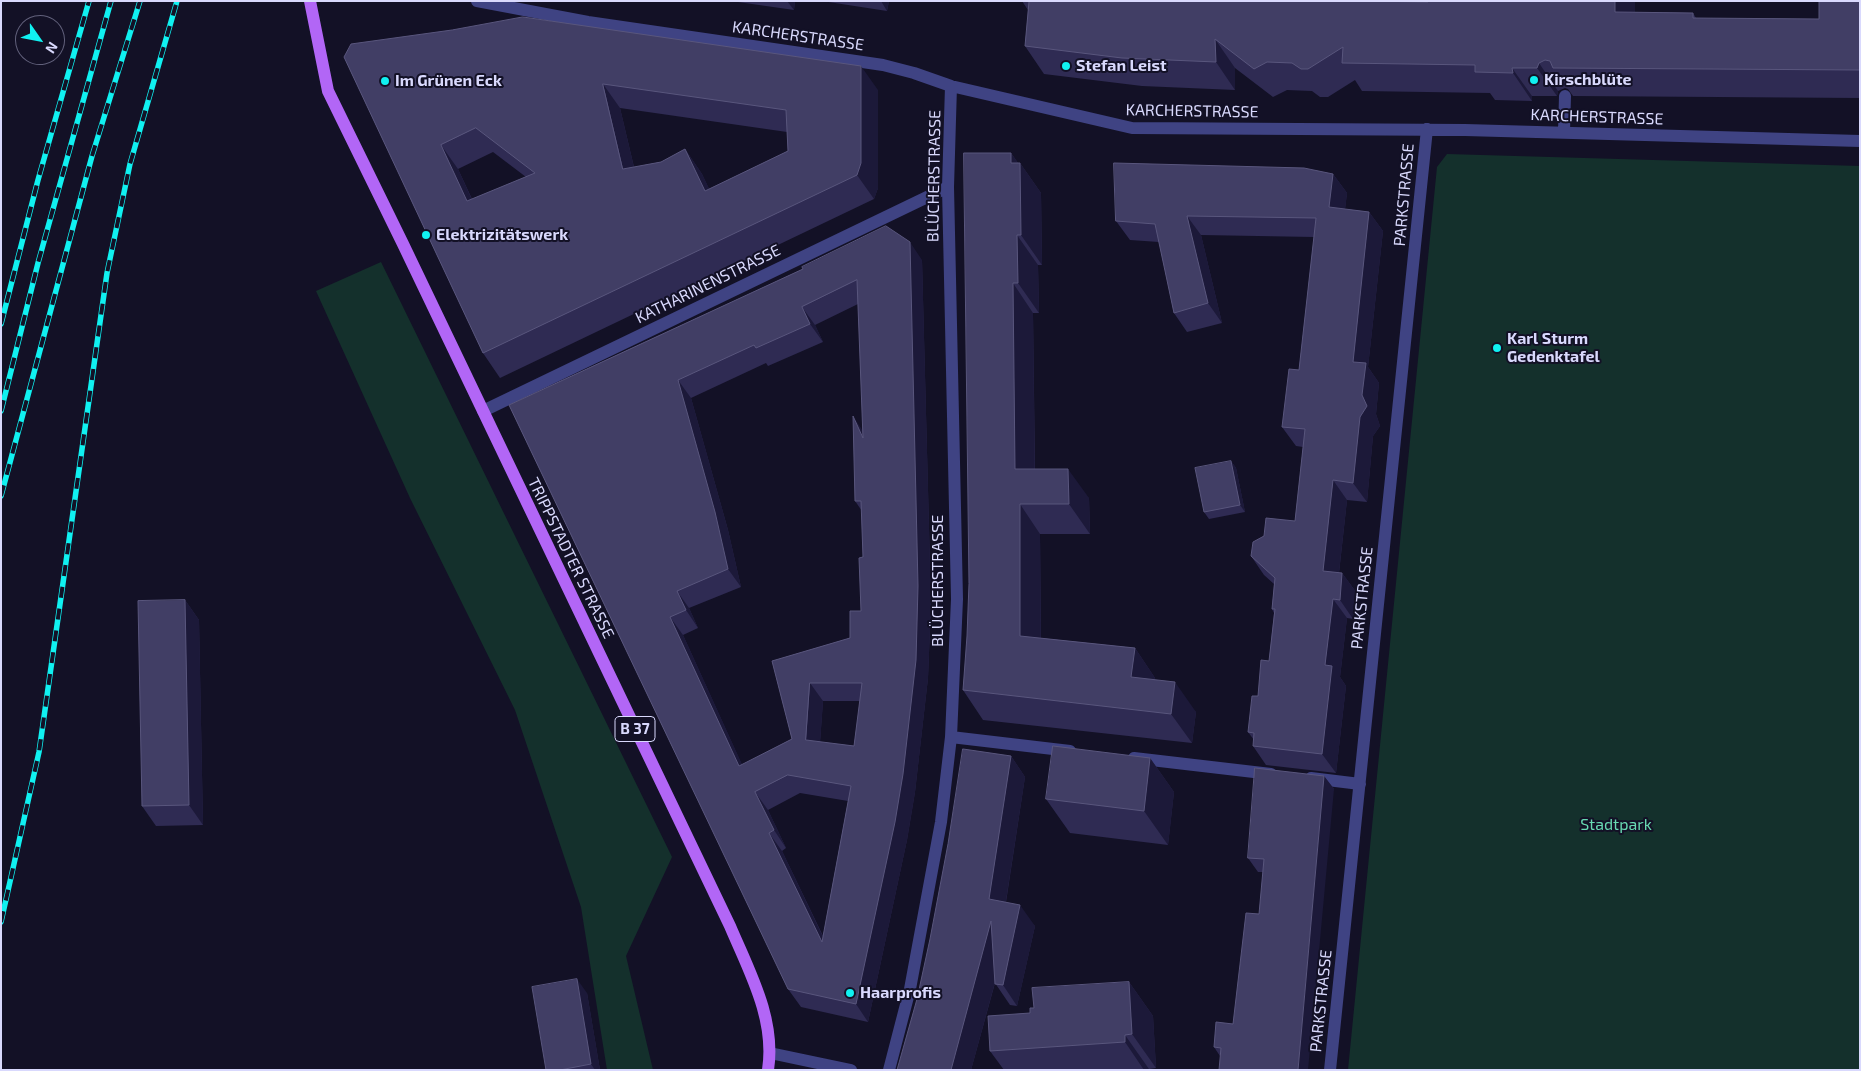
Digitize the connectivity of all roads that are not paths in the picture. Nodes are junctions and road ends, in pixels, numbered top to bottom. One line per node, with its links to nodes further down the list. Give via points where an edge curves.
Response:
1 (310, 1): 9 (main road, TRIPPSTADTER STRASSE / B 37, via 328,91)
2 (477, 1): 3 (street, KARCHERSTRASSE, via 588,22 883,65)
3 (951, 86): 5 (street, KARCHERSTRASSE, via 1132,128); 8 (street, BLÜCHERSTRASSE)
4 (1565, 96): 6 (street)
5 (1427, 129): 6 (street, KARCHERSTRASSE); 13 (street, PARKSTRASSE)
6 (1564, 132): 7 (street, KARCHERSTRASSE)
7 (1860, 141)
8 (948, 187): 9 (street, KATHARINENSTRASSE); 10 (street, BLÜCHERSTRASSE, via 957,599)
9 (483, 411): 14 (main road, TRIPPSTADTER STRASSE / B 37, via 730,926 766,1017)
10 (951, 738): 11 (street); 17 (street, BLÜCHERSTRASSE, via 941,822 910,989)
11 (1083, 752)
12 (1122, 757): 13 (street)
13 (1360, 784): 18 (street, PARKSTRASSE)
14 (770, 1053): 15 (main road, B 37); 16 (street)
15 (768, 1070)
16 (851, 1070)
17 (889, 1070)
18 (1330, 1070)

